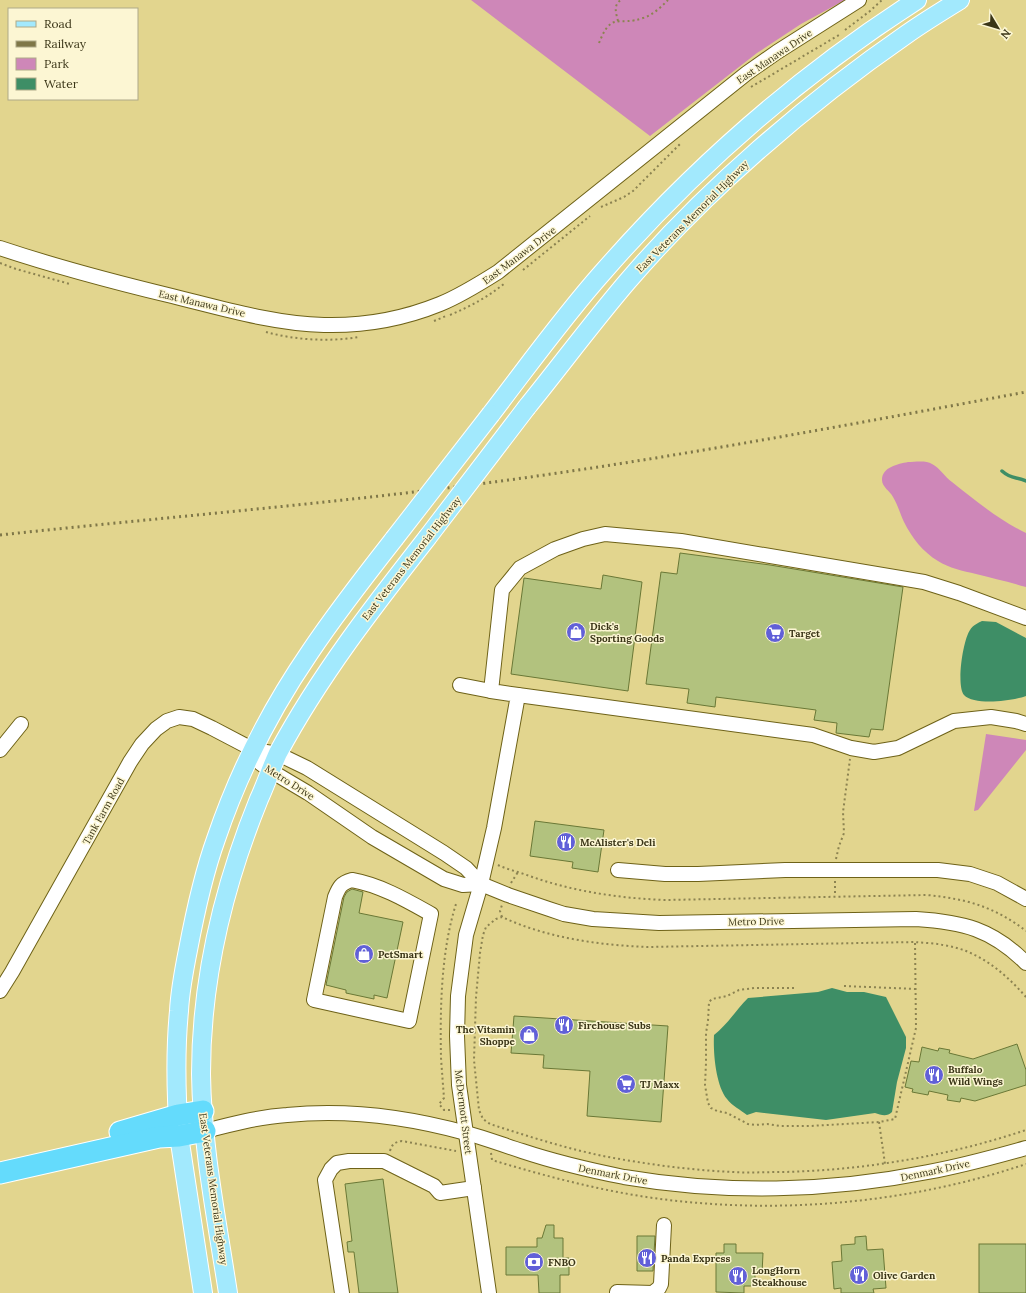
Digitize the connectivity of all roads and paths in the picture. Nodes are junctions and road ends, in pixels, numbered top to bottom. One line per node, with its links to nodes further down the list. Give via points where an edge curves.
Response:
1 (621, 0): 7 (path, via 616,7)
2 (668, 0): 7 (path, via 643,19)
3 (859, 0): 11 (street, East Manawa Drive, via 747,72 498,272 458,296 415,312 347,325 273,319 122,284)
4 (882, 0): 9 (path, via 841,33)
5 (917, 0): 27 (main road, bridge, via 850,46 749,125 649,220 603,272 564,318 356,588 309,653 280,700)
6 (960, 0): 28 (main road, East Veterans Memorial Highway, bridge, via 907,34 817,101 720,185 668,237 628,282 528,407 355,631 322,678)
7 (618, 21): 8 (path, via 608,27)
8 (599, 43)
9 (746, 90)
10 (684, 139): 13 (path, via 633,191 602,206)
11 (0, 248)
12 (0, 263): 15 (path)
13 (518, 273)
14 (506, 282): 16 (path, via 472,305)
15 (74, 284)
16 (431, 322)
17 (260, 331): 18 (path, via 283,337)
18 (360, 337)
19 (1026, 618): 21 (street, via 924,582 681,541 605,534 555,549 520,568 502,590)
20 (460, 685): 21 (street)
21 (491, 691): 22 (street)
22 (518, 695): 25 (street, via 813,735); 30 (street, McDermott Street)
23 (21, 724): 26 (street)
24 (1026, 724): 25 (street, via 991,717 954,720 898,748 874,752)
25 (851, 748): 32 (path, via 843,812 844,833 838,846)
26 (0, 750)
27 (254, 750): 28 (street, Metro Drive); 29 (street, Metro Drive, via 260,763); 44 (street, Tank Farm Road, via 193,719 179,717 167,721 156,729 130,762); 47 (main road, via 239,779 215,840 194,920 179,1011)
28 (278, 754): 29 (main road, East Veterans Memorial Highway); 33 (street, Metro Drive, via 307,768 444,853 466,868)
29 (271, 771): 33 (street, Metro Drive, via 372,837 444,879 464,885); 48 (main road, East Veterans Memorial Highway, via 252,816 229,886 208,979 201,1074)
30 (487, 859): 33 (street, McDermott Street); 34 (path, via 502,867 577,890 623,897 665,900)
31 (618, 870): 32 (street, via 665,874)
32 (835, 870): 34 (path); 35 (street, via 938,870 970,874 997,883)
33 (481, 884): 40 (street, Metro Drive, via 564,914 609,921 659,923 916,919 951,922 992,936); 51 (street, McDermott Street, via 466,935 458,996 459,1085)
34 (835, 896): 38 (path, via 928,895 956,899 996,912)
35 (1026, 899)
36 (456, 904): 37 (path)
37 (453, 916)
38 (1026, 931)
39 (915, 942): 43 (path); 45 (path, via 960,948 1002,973); 58 (path, via 647,947 611,945 544,932 502,917 486,927 480,953 474,1060 480,1115 490,1124 565,1147 695,1169 801,1172)
40 (1026, 963)
41 (844, 986): 43 (path)
42 (794, 988): 49 (path, via 739,990 709,1002 705,1085 711,1108 755,1125 810,1126)
43 (916, 989): 49 (path, via 916,1028 895,1119)
44 (0, 991)
45 (1026, 997)
46 (411, 1008): 46 (street, via 431,914 400,897 361,882 344,882 339,886 335,897 314,1000 409,1021)
47 (178, 1115): 48 (highway); 52 (main road); 55 (highway, via 107,1136)
48 (204, 1121): 51 (street, Denmark Drive, via 258,1119 288,1114 366,1114); 52 (highway); 65 (main road, East Veterans Memorial Highway)
49 (879, 1122): 58 (path)
50 (1026, 1130): 58 (path, via 939,1155)
51 (466, 1133): 53 (street, McDermott Street); 54 (street, Denmark Drive, via 591,1170 656,1182 728,1188 794,1188 855,1184 929,1172)
52 (179, 1136): 60 (highway, via 159,1137); 64 (main road)
53 (468, 1147): 57 (path, via 457,1151 396,1142 391,1146); 61 (street, McDermott Street)
54 (1026, 1148)
55 (0, 1158)
56 (492, 1160): 59 (path, via 571,1183 645,1197 724,1205 786,1207 901,1195 957,1184)
57 (387, 1162): 61 (street, via 434,1186 440,1193); 66 (street, via 337,1163 325,1180)
58 (885, 1164)
59 (1026, 1164)
60 (0, 1173)
61 (474, 1188): 67 (street, McDermott Street)
62 (664, 1225): 63 (street, via 659,1288 653,1293)
63 (617, 1292)
64 (203, 1293)
65 (228, 1293)
66 (342, 1293)
67 (489, 1293)

